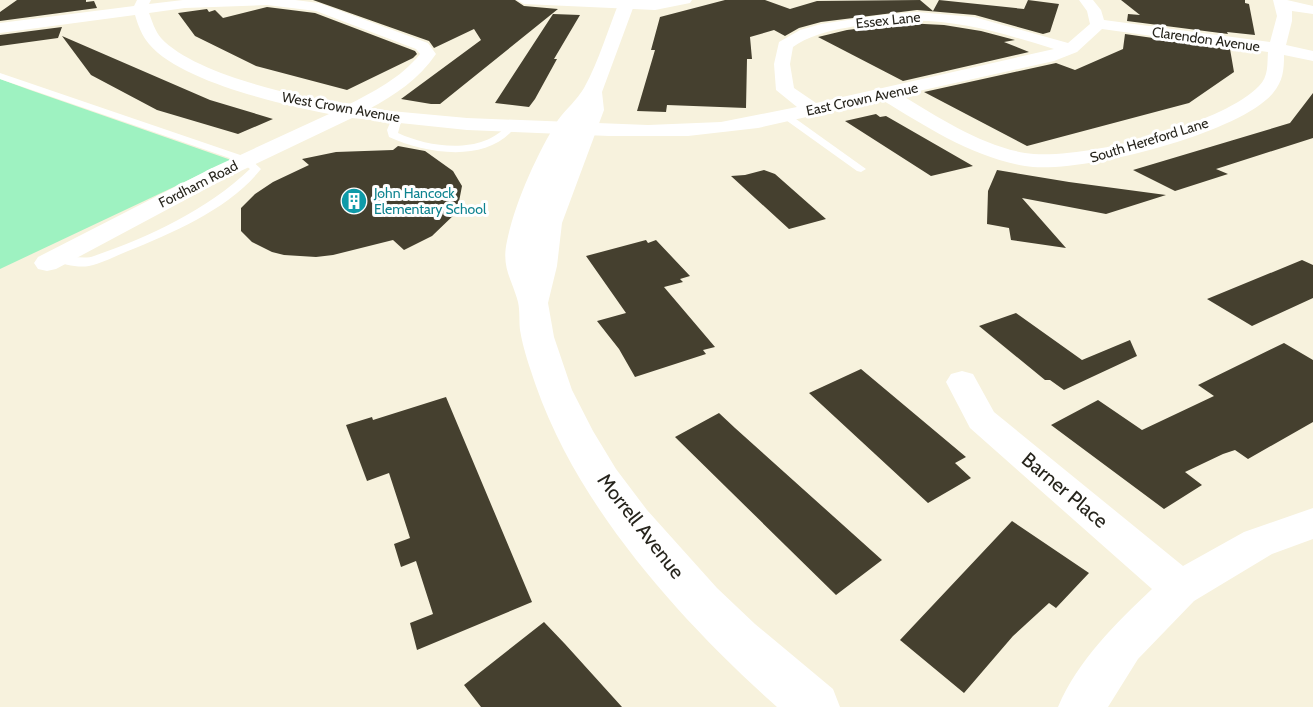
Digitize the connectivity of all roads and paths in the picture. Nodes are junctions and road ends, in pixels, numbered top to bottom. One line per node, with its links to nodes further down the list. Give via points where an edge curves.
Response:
1 (524, 0): 4 (street)
2 (685, 0): 4 (street, via 655,6)
3 (1086, 0): 8 (street)
4 (627, 2): 18 (street, Morrell Avenue, via 592,92 594,110)
5 (1282, 2): 7 (street); 10 (street, South Hereford Lane, via 1286,16)
6 (142, 5): 9 (street); 16 (street, West Crown Avenue, via 154,40 174,56 209,74 296,101); 16 (street, Fordham Road, via 294,3 319,7 422,46 428,54 417,69)
7 (1313, 10)
8 (1098, 24): 10 (street, Clarendon Avenue); 11 (street, East Crown Avenue)
9 (0, 28)
10 (1276, 48): 12 (street, Clarendon Avenue); 14 (street, South Hereford Lane, via 1277,72 1264,92 1235,112 1191,129 1084,159 1048,162 985,149)
11 (1071, 49): 14 (street, East Crown Avenue, via 1028,63); 15 (street, Essex Lane, via 943,17 888,18 823,28 797,35 785,45 782,63 785,90)
12 (1313, 56)
13 (0, 76): 19 (lane)
14 (885, 94): 15 (street, East Crown Avenue)
15 (813, 110): 17 (street, East Crown Avenue)
16 (352, 111): 18 (street, West Crown Avenue, via 396,118); 19 (street, Fordham Road)
17 (786, 116): 18 (street, East Crown Avenue, via 710,129); 20 (lane)
18 (574, 129): 25 (street, Morrell Avenue, via 536,191 519,268 533,303 536,330 555,390 579,439 622,507 665,561 728,628)
19 (245, 160): 21 (street, Fordham Road)
20 (861, 169)
21 (52, 260)
22 (962, 381): 24 (street, Barner Place, via 982,420)
23 (1313, 523): 24 (street, via 1258,543)
24 (1180, 588): 26 (street, via 1123,645)
25 (815, 707)
26 (1081, 707)

